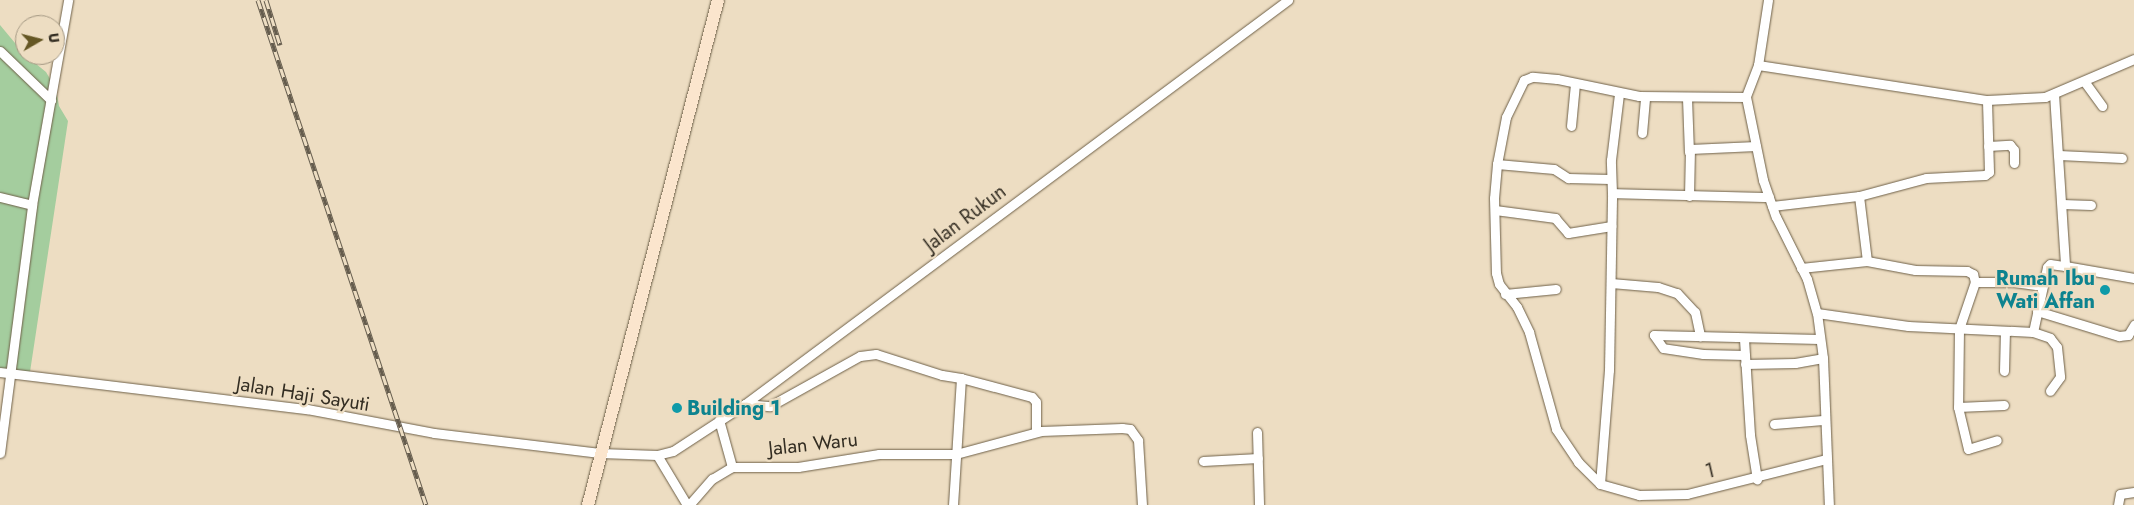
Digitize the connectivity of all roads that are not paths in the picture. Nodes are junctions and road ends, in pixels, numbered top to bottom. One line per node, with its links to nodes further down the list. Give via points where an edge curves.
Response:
1 (68, 0): 15 (street)
2 (718, 0): 73 (main road)
3 (1288, 0): 63 (street, Jalan Rukun)
4 (1768, 0): 7 (street)
5 (0, 51): 15 (street)
6 (2134, 59): 8 (street)
7 (1758, 65): 14 (street); 16 (street)
8 (2084, 81): 11 (street); 17 (street)
9 (1575, 84): 10 (street); 18 (street); 26 (street, via 1538,77 1524,80 1506,117)
10 (1619, 94): 12 (street); 27 (street)
11 (2054, 94): 16 (street); 23 (street)
12 (1645, 97): 13 (street); 19 (street)
13 (1688, 98): 14 (street); 22 (street)
14 (1746, 98): 20 (street)
15 (52, 100): 34 (street)
16 (1987, 100): 21 (street)
17 (2102, 106)
18 (1571, 126)
19 (1642, 132)
20 (1756, 146): 22 (street, via 1696,147); 32 (street)
21 (1988, 146): 25 (street, via 2010,145 2014,150); 30 (street, via 1989,172 1985,175 1926,178)
22 (1689, 152): 29 (street)
23 (2059, 155): 24 (street); 33 (street)
24 (2122, 158)
25 (2014, 163)
26 (1497, 164): 27 (street, via 1554,169 1568,178); 36 (street)
27 (1610, 179): 28 (street)
28 (1612, 193): 29 (street); 37 (street)
29 (1689, 196): 32 (street)
30 (1859, 196): 32 (street); 38 (street)
31 (0, 197): 34 (street)
32 (1771, 202): 40 (street)
33 (2062, 204): 35 (street); 39 (street)
34 (32, 205): 60 (street)
35 (2091, 205)
36 (1496, 210): 37 (street, via 1555,218 1568,234); 46 (street, via 1496,273)
37 (1611, 226): 43 (street)
38 (1867, 261): 40 (street); 42 (street, via 1915,270 1967,271 1973,274)
39 (2065, 266): 41 (street); 44 (street, via 2050,264)
40 (1801, 268): 48 (street)
41 (2134, 278)
42 (1975, 282): 44 (street); 50 (street)
43 (1611, 283): 53 (street, via 1658,287 1677,293 1695,312); 81 (street, via 1609,378)
44 (2043, 286): 47 (street)
45 (1556, 290): 46 (street)
46 (1505, 294): 81 (street, via 1517,308 1529,332 1556,429 1578,462)
47 (2036, 311): 49 (street, via 2119,336 2128,335); 52 (street)
48 (1817, 313): 50 (street, via 1908,326); 55 (street)
49 (2134, 325)
50 (1959, 329): 51 (street); 65 (street)
51 (2005, 331): 52 (street); 58 (street)
52 (2033, 332): 62 (street, via 2050,338 2057,347 2060,377)
53 (1700, 336): 54 (street); 57 (street, via 1654,335 1663,348)
54 (1744, 339): 55 (street); 57 (street)
55 (1819, 340): 56 (street)
56 (1823, 358): 57 (street, via 1795,363); 67 (street)
57 (1745, 359): 80 (street, via 1750,435)
58 (2004, 371)
59 (0, 372): 60 (street, Jalan Haji Sayuti)
60 (12, 373): 72 (street); 73 (street, Jalan Haji Sayuti, via 306,409 434,434)
61 (961, 378): 63 (street, via 876,354 860,356 770,406); 69 (street, via 1032,397 1036,402); 75 (street)
62 (2050, 391)
63 (745, 404): 66 (street, Jalan Rukun)
64 (2004, 405): 65 (street)
65 (1958, 407): 71 (street, via 1968,449)
66 (719, 420): 74 (street, Jalan Rukun, via 684,446); 79 (street)
67 (1823, 420): 68 (street); 77 (street)
68 (1774, 424)
69 (1036, 432): 75 (street, Jalan Waru); 86 (street, Jalan Waru, via 1130,429 1138,440)
70 (1257, 432): 76 (street)
71 (1997, 440)
72 (0, 453)
73 (600, 453): 74 (street, Jalan Haji Sayuti); 83 (main road)
74 (658, 454): 84 (street)
75 (956, 454): 79 (street, Jalan Waru, via 879,454 798,467); 85 (street)
76 (1258, 458): 78 (street); 87 (street)
77 (1826, 459): 80 (street, 1); 88 (street)
78 (1203, 461)
79 (732, 468): 84 (street, Jalan Waru, via 712,478)
80 (1757, 479): 81 (street, 1, via 1664,497 1620,491)
81 (1600, 484)
82 (2134, 492): 89 (street, via 2120,494)
83 (588, 505)
84 (688, 505)
85 (954, 505)
86 (1142, 505)
87 (1258, 505)
88 (1829, 505)
89 (2118, 505)

